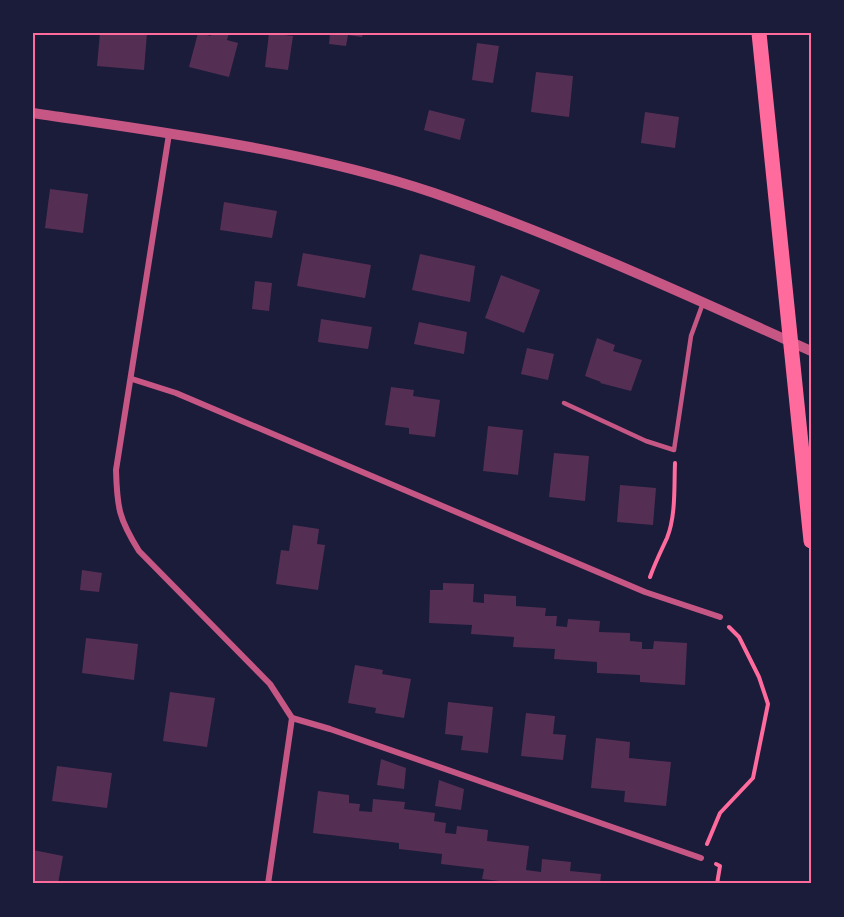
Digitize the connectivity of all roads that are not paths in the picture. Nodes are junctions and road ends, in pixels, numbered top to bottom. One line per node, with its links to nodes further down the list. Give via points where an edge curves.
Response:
1 (759, 33): 8 (main road)
2 (33, 112): 3 (street)
3 (169, 134): 4 (street, via 311,159 432,193 588,251); 6 (street)
4 (704, 303): 5 (street); 7 (lane, via 691,336 674,450)
5 (811, 351)
6 (132, 379): 9 (street, via 176,393 645,592); 10 (street, via 116,470 117,503 125,529 139,551 270,684)
7 (564, 403)
8 (811, 541)
9 (720, 617)
10 (292, 718): 11 (street); 12 (street)
11 (701, 858)
12 (268, 884)

